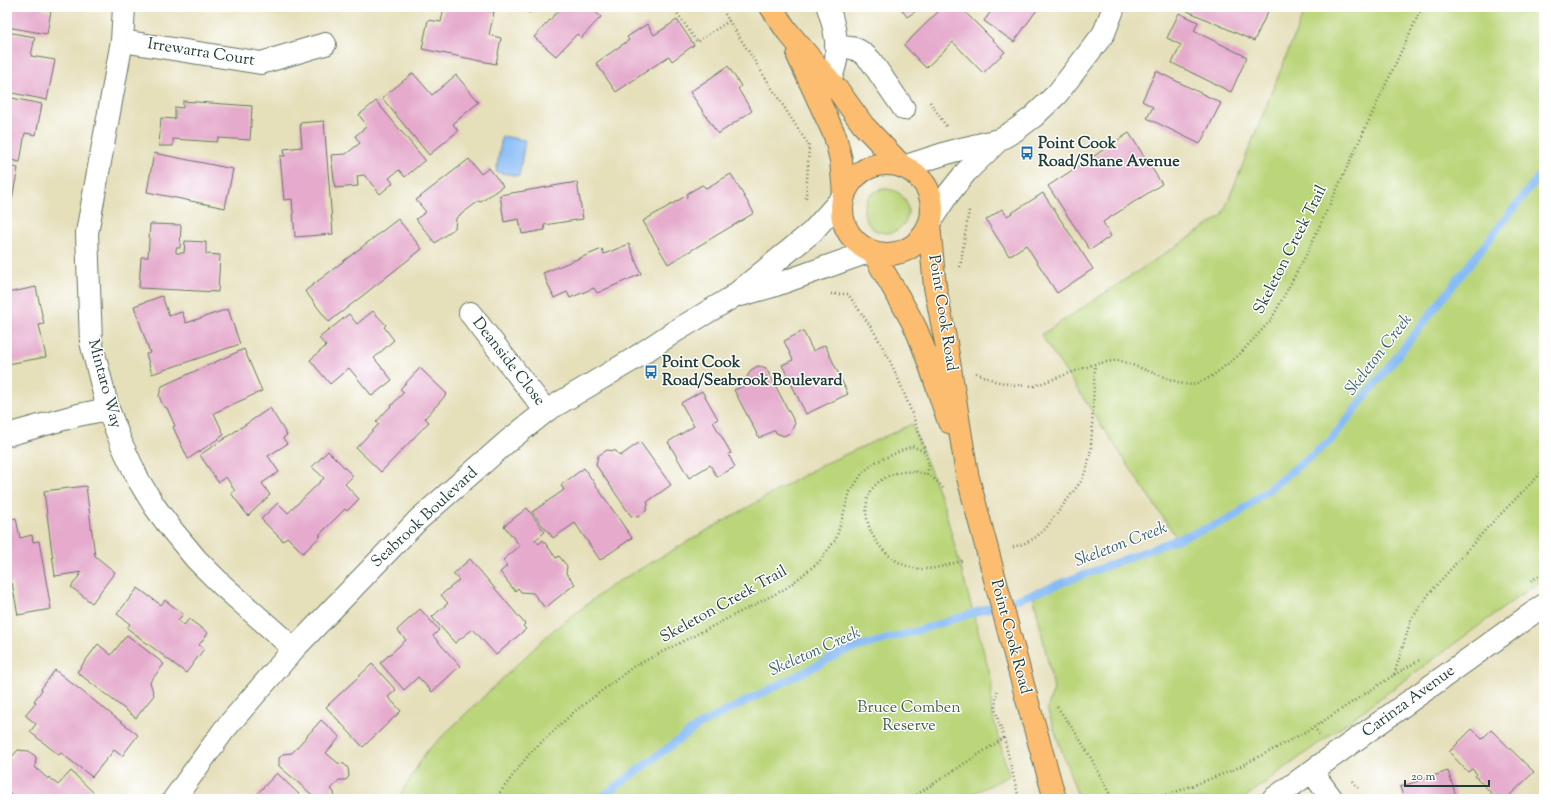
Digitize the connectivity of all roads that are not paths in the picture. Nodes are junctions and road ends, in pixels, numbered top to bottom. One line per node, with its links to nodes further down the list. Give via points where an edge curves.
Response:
1 (124, 7): 6 (street, Mintaro Way)
2 (771, 7): 5 (main road)
3 (828, 7): 8 (street)
4 (1114, 7): 11 (street, via 1104,33 1057,94 1033,117)
5 (787, 31): 9 (main road); 13 (main road, via 835,136 841,160)
6 (122, 41): 7 (street, Irrewarra Court, via 261,63); 18 (street, Mintaro Way, via 87,233 90,342)
7 (325, 44)
8 (836, 47): 9 (street, via 836,61); 10 (street, via 852,47 865,55)
9 (830, 81): 12 (main road, via 863,125)
10 (904, 109)
11 (999, 140): 12 (street); 14 (street, via 966,172)
12 (903, 166): 13 (main road, via 884,164 866,169 854,178); 14 (main road, via 917,174 927,188 933,206)
13 (844, 196): 15 (main road, via 842,214 846,227 855,240); 16 (street, Seabrook Boulevard, via 812,232)
14 (930, 222): 15 (main road, via 926,233 905,250 890,254); 21 (main road, Point Cook Road, via 935,287)
15 (872, 251): 16 (street, Seabrook Boulevard); 21 (main road, Point Cook Road, via 916,330)
16 (731, 298): 19 (street, Seabrook Boulevard)
17 (470, 313): 19 (street, Deanside Close)
18 (108, 409): 20 (street); 23 (street, Mintaro Way, via 139,481 172,530 222,585)
19 (546, 411): 23 (street, Seabrook Boulevard, via 418,520)
20 (7, 435)
21 (967, 474): 26 (main road, Point Cook Road, bridge)
22 (1544, 605): 24 (street, Carinza Avenue)
23 (294, 649): 25 (street, Seabrook Boulevard, via 224,730)
24 (1312, 772): 27 (street, Carinza Avenue); 28 (street)
25 (174, 799)
26 (1055, 799)
27 (1273, 799)
28 (1332, 799)

